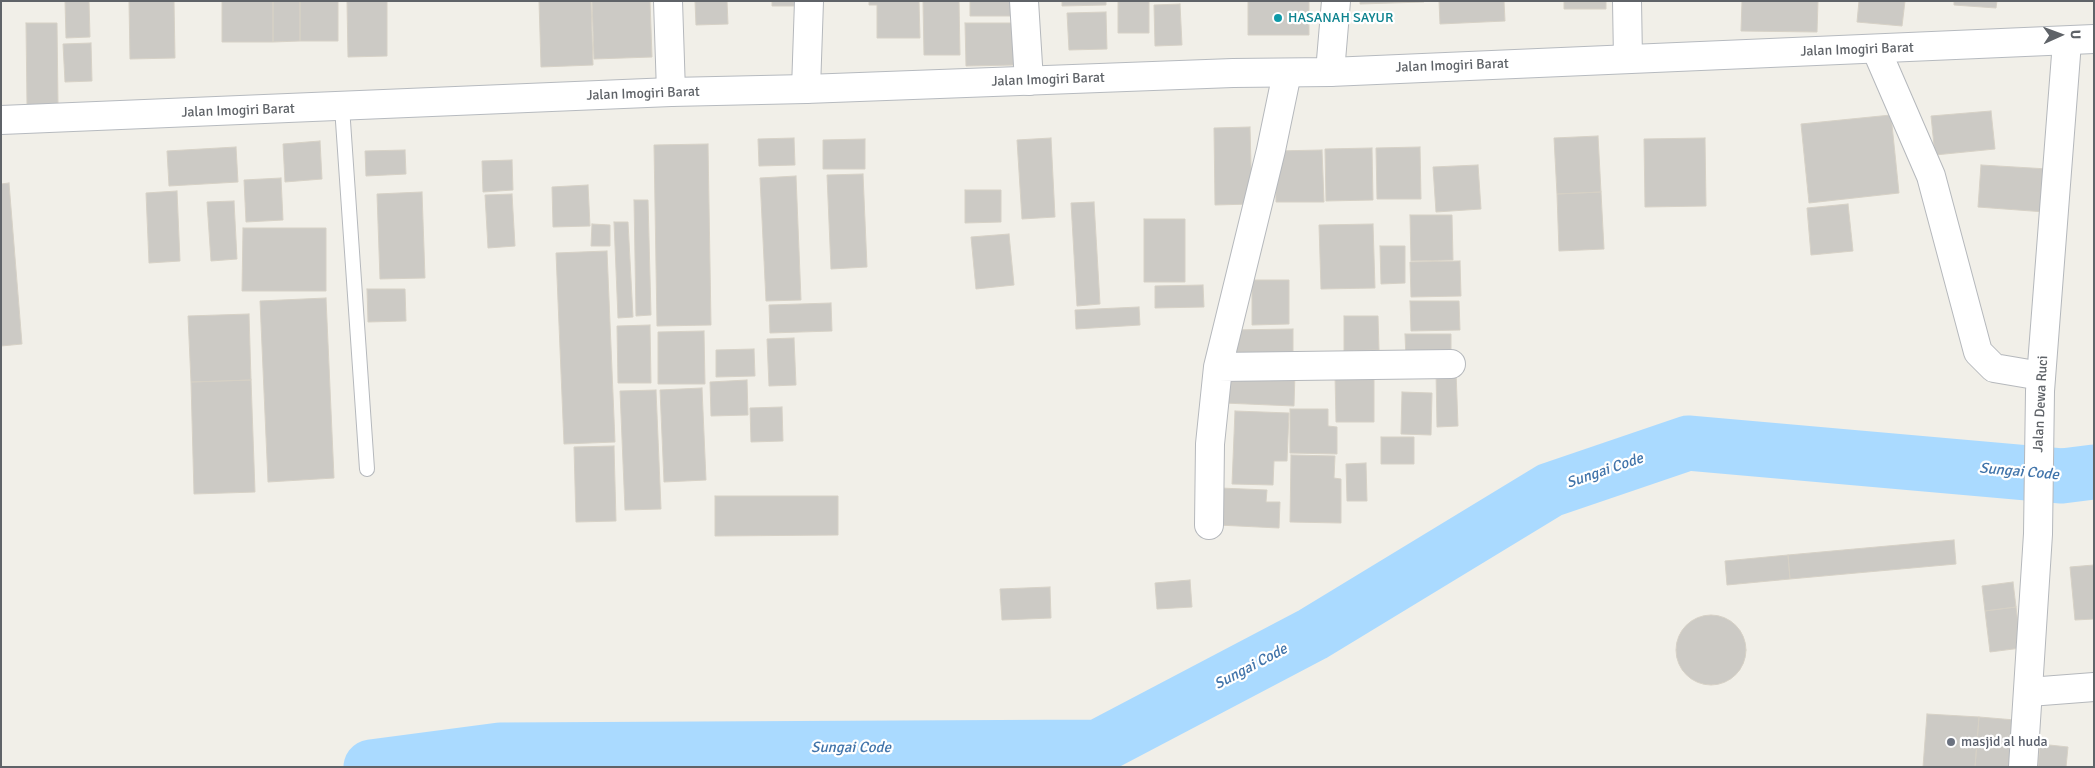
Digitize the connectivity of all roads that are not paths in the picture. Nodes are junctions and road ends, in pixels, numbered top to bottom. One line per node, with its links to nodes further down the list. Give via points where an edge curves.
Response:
1 (668, 1): 13 (street)
2 (809, 1): 12 (street)
3 (1024, 1): 11 (street)
4 (1336, 1): 9 (street)
5 (1627, 1): 8 (street)
6 (2080, 41): 7 (street, Jalan Imogiri Barat); 18 (street, Jalan Dewa Ruci)
7 (1876, 50): 8 (street, Jalan Imogiri Barat); 18 (street, via 1930,176 1978,352 1994,368)
8 (1628, 59): 9 (street, Jalan Imogiri Barat)
9 (1330, 72): 10 (street, Jalan Imogiri Barat)
10 (1287, 73): 11 (street, Jalan Imogiri Barat); 17 (street)
11 (1030, 81): 12 (street, Jalan Imogiri Barat)
12 (806, 89): 13 (street, Jalan Imogiri Barat)
13 (670, 92): 14 (street, Jalan Imogiri Barat)
14 (342, 107): 15 (street, Jalan Imogiri Barat); 19 (lane)
15 (1, 120)
16 (1451, 364): 17 (street)
17 (1218, 367): 20 (street, via 1210,444)
18 (2041, 376): 22 (street, Jalan Dewa Ruci, via 2038,534)
19 (367, 469)
20 (1209, 526)
21 (2094, 687): 22 (street)
22 (2029, 692): 23 (street, Jalan Dewa Ruci)
23 (2024, 767)

